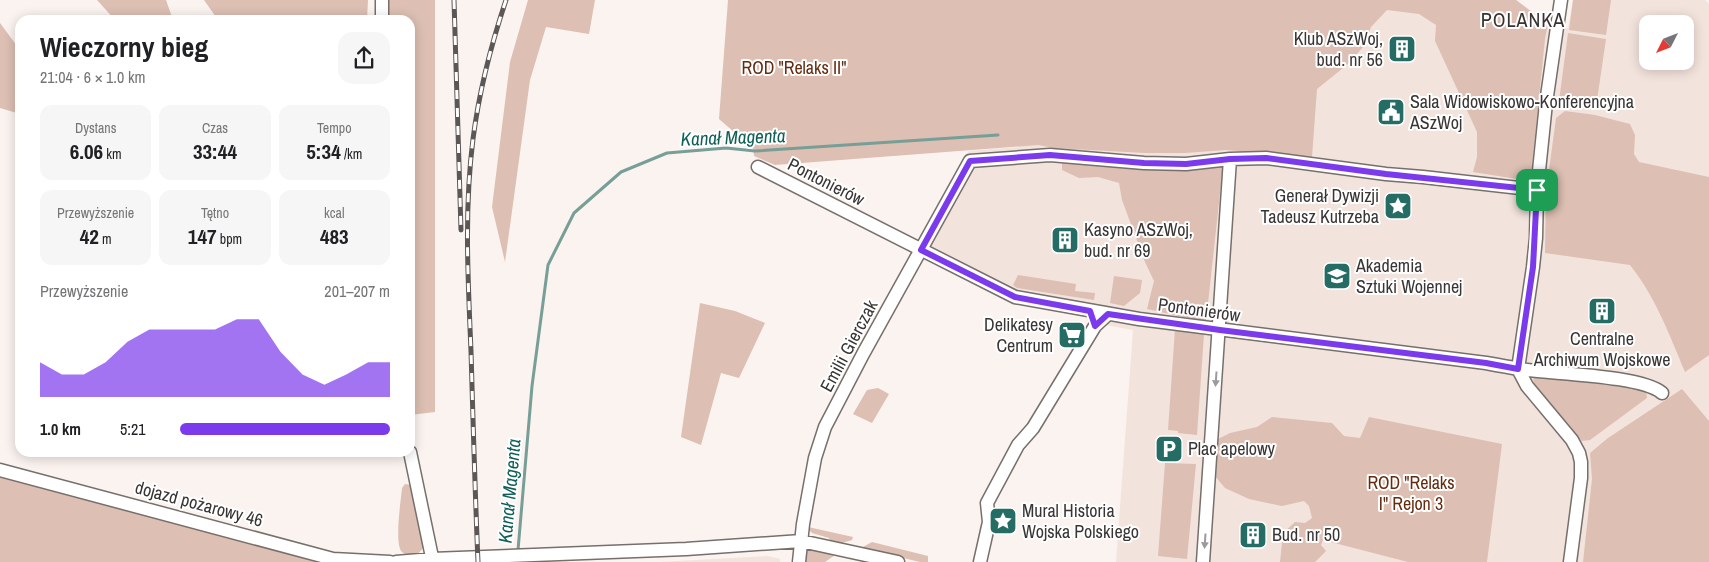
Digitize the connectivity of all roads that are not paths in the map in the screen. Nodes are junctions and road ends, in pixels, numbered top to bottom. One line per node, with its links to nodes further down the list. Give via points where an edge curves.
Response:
1 (382, 0): 3 (street)
2 (1561, 0): 6 (street)
3 (382, 15)
4 (1230, 159): 6 (street, via 1266,158); 7 (street, Emilii Gierczak, via 1186,164 1050,155 970,161); 11 (street)
5 (758, 168): 7 (street, Pontonierów)
6 (1537, 190): 12 (street, via 1533,267)
7 (921, 250): 8 (street, Pontonierów, via 1015,297); 16 (street, Emilii Gierczak, via 821,438)
8 (1090, 311): 9 (street, Pontonierów); 10 (street)
9 (1108, 314): 10 (street); 11 (street, Pontonierów)
10 (1095, 326): 22 (street, via 1033,428 1018,445 988,503 989,522)
11 (1220, 330): 12 (street, Pontonierów); 23 (street, one-way to 23)
12 (1518, 369): 13 (street, Pontonierów, via 1645,384); 24 (street, via 1527,386 1579,453 1581,478)
13 (1662, 393)
14 (411, 457): 17 (street)
15 (0, 470): 18 (street, dojazd pożarowy 46, via 333,559)
16 (801, 540): 17 (street, via 686,549); 20 (street, Emilii Gierczak); 21 (street)
17 (432, 560): 19 (street)
18 (390, 562)
19 (396, 562)
20 (799, 562)
21 (898, 562)
22 (980, 562)
23 (1203, 562)
24 (1570, 562)

